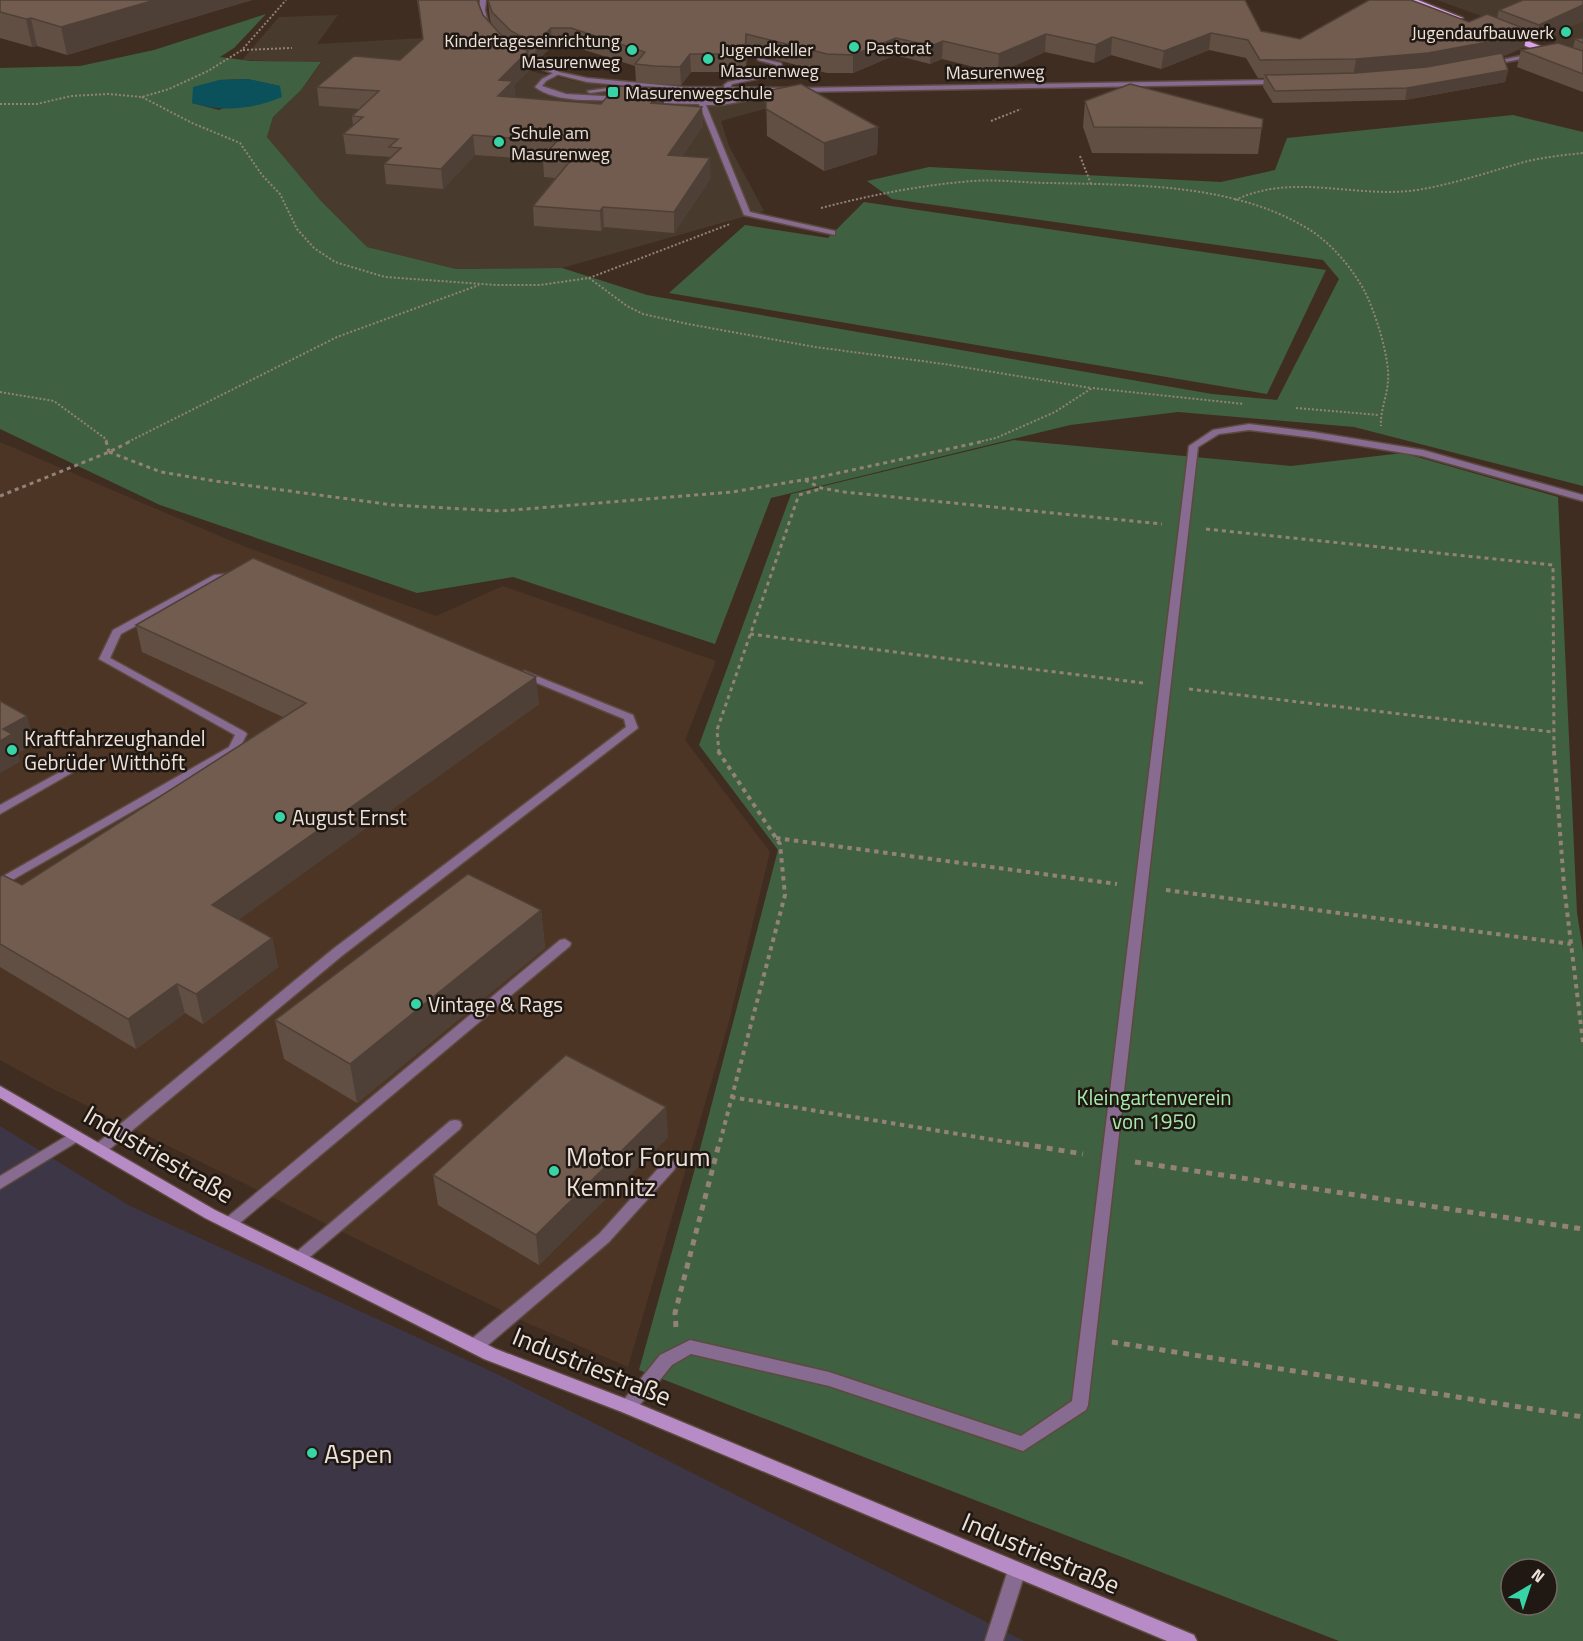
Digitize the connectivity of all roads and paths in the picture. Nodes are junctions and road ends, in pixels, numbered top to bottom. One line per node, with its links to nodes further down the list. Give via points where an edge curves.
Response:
1 (286, 0): 8 (path)
2 (483, 0): 6 (street, via 484,18)
3 (1412, 0): 4 (main road)
4 (1470, 22)
5 (1504, 35): 9 (main road)
6 (494, 40)
7 (292, 48): 8 (path)
8 (242, 50): 30 (path, via 188,80)
9 (1548, 52): 12 (street); 13 (main road)
10 (510, 54): 14 (street, Masurenweg)
11 (760, 59): 23 (street, via 780,64 780,69 730,83)
12 (1486, 64)
13 (1583, 66)
14 (557, 73): 16 (street, Masurenweg); 26 (street, via 538,87)
15 (1283, 82): 25 (street, Masurenweg)
16 (612, 84): 17 (street, Masurenweg); 18 (street)
17 (634, 86): 20 (street, Masurenweg); 27 (street)
18 (585, 87)
19 (576, 88): 26 (street)
20 (657, 88): 21 (street, Masurenweg); 28 (street)
21 (683, 89): 22 (street, Masurenweg); 31 (street)
22 (717, 90): 23 (street, Masurenweg); 31 (street)
23 (727, 90): 24 (street, Masurenweg)
24 (760, 90): 25 (street, Masurenweg); 34 (street)
25 (797, 90): 35 (street, via 739,101)
26 (545, 92): 27 (street)
27 (562, 94): 28 (street)
28 (589, 96): 32 (street)
29 (634, 96): 32 (street)
30 (142, 97): 36 (path, via 108,94); 47 (path, via 240,143 280,194 297,229 314,248 335,262 385,277)
31 (644, 97): 34 (street)
32 (614, 98): 33 (street)
33 (626, 99)
34 (675, 102): 35 (street)
35 (702, 102): 43 (street, via 747,213)
36 (0, 104)
37 (1025, 107): 38 (path)
38 (992, 121)
39 (1583, 153): 42 (path, via 1532,160 1420,191 1281,185 1251,190)
40 (1080, 156): 41 (path)
41 (1091, 182): 42 (path); 44 (path, via 976,180 909,188 849,200)
42 (1234, 200): 51 (path, via 1304,226 1327,243 1365,293 1382,334 1389,381 1379,415)
43 (762, 217): 44 (street); 46 (path, via 734,223)
44 (788, 223): 45 (street)
45 (832, 233)
46 (589, 278): 47 (path, via 540,285); 48 (path, via 635,310 688,324)
47 (483, 284): 52 (path, via 337,337)
48 (1092, 388): 50 (path); 53 (path, via 1055,412 996,438)
49 (0, 392): 52 (path, via 54,401 106,439)
50 (1252, 405)
51 (1295, 408)
52 (109, 452): 53 (path, via 161,472 215,481 393,505 501,511 732,492); 56 (path)
53 (805, 480): 54 (path)
54 (821, 488): 55 (path); 63 (path, via 799,495 717,730 717,750)
55 (844, 492)
56 (0, 496)
57 (1583, 498): 65 (street, via 1423,453 1314,435 1249,427 1215,432 1194,446)
58 (1553, 565): 67 (path, via 1553,727)
59 (250, 574): 64 (street, via 218,577 117,632 104,659 241,734 234,749)
60 (512, 670): 73 (street, via 629,717 632,728 338,952)
61 (71, 769): 62 (street)
62 (0, 810)
63 (776, 838): 65 (path); 70 (path, via 785,894)
64 (0, 882)
65 (1141, 887): 67 (path); 74 (street)
66 (566, 943): 77 (street)
67 (1571, 944): 68 (path)
68 (1583, 1042)
69 (0, 1091): 72 (main road, Industriestraße)
70 (731, 1097): 74 (path); 82 (path, via 675,1313)
71 (454, 1125): 79 (street)
72 (75, 1136): 73 (main road, Industriestraße); 76 (street)
73 (100, 1149): 77 (main road, Industriestraße)
74 (1108, 1158): 78 (path); 80 (street)
75 (669, 1166): 81 (street, via 604,1238)
76 (0, 1183)
77 (230, 1223): 79 (main road, Industriestraße)
78 (1583, 1229)
79 (299, 1258): 81 (main road, Industriestraße)
80 (1087, 1339): 82 (street, via 1080,1405 1023,1444 830,1379 690,1347); 84 (path)
81 (475, 1346): 83 (main road, Industriestraße)
82 (679, 1353): 83 (street, via 666,1360)
83 (628, 1407): 85 (main road, Industriestraße)
84 (1583, 1417)
85 (1017, 1570): 86 (street); 87 (main road, Industriestraße)
86 (994, 1641)
87 (1188, 1641)

